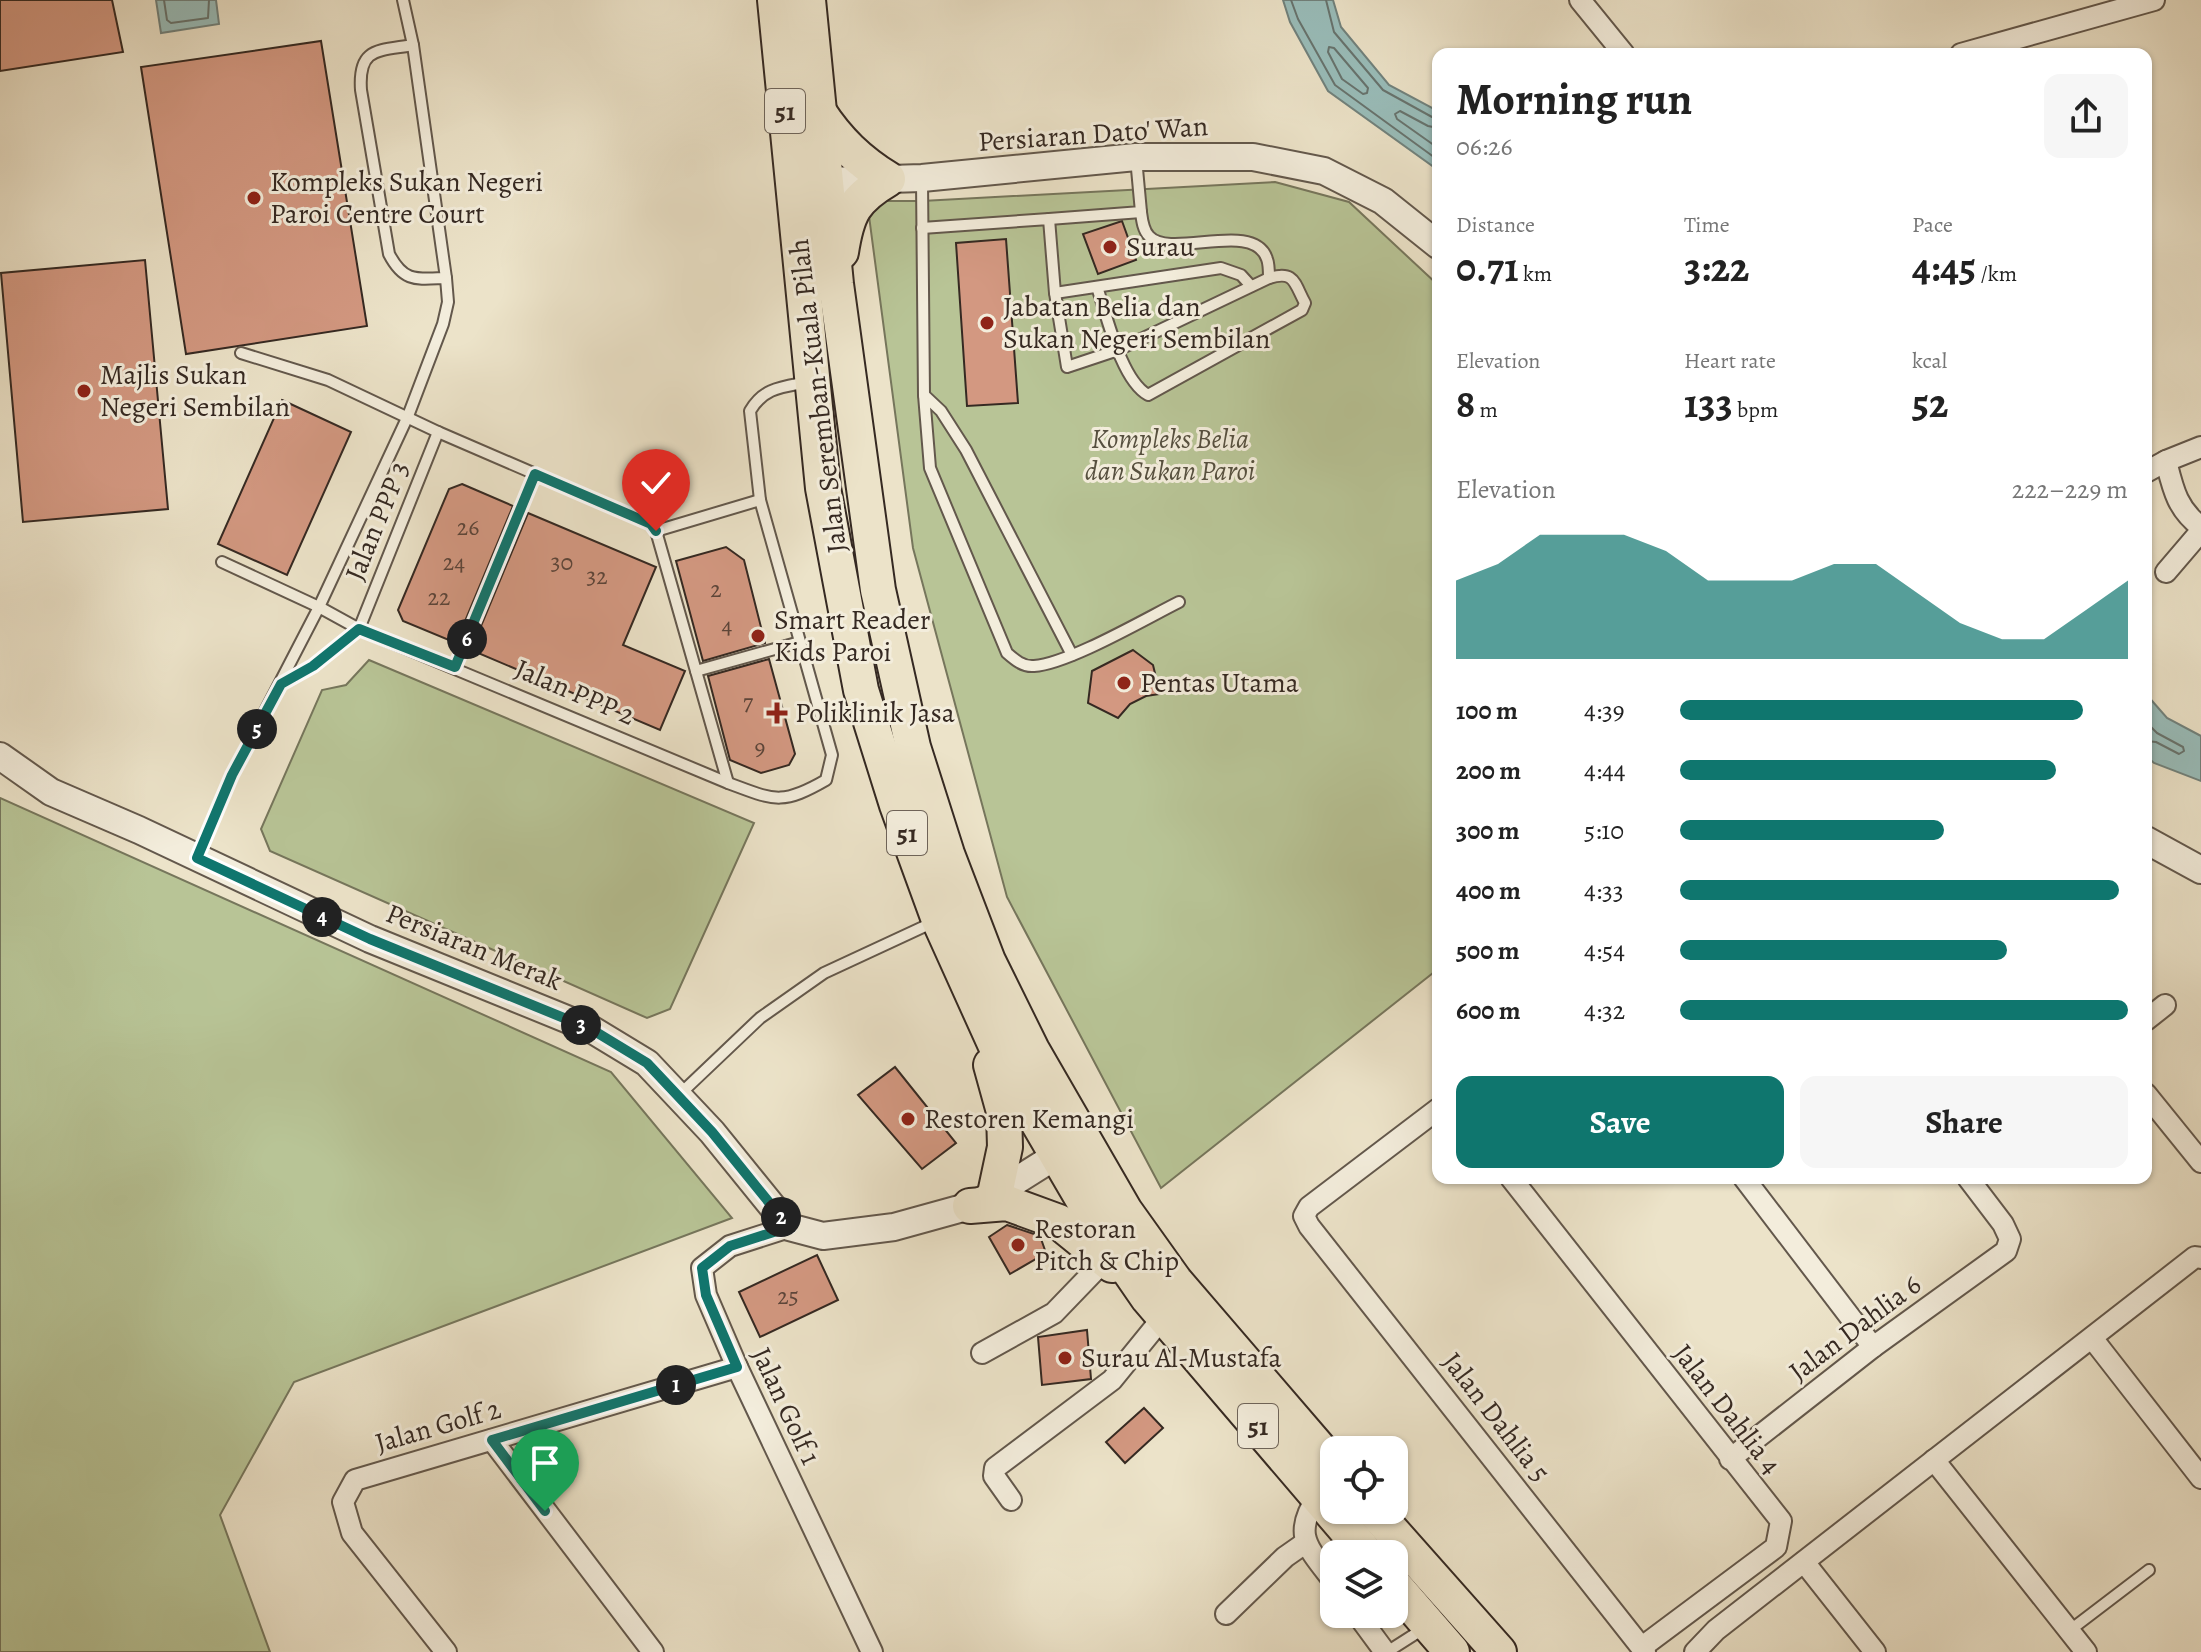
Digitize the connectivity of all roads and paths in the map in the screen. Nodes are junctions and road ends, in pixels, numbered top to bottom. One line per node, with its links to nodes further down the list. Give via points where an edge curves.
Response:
1 (403, 0): 6 (lane)
2 (775, 0): 15 (highway, Jalan Seremban-Kuala Pilah / 51)
3 (808, 0): 9 (highway, Jalan Seremban-Kuala Pilah / 51)
4 (1580, 0): 7 (street)
5 (2154, 0): 8 (street)
6 (413, 45): 18 (lane); 18 (lane, via 373,52 364,60 361,90 389,254 404,276)
7 (1619, 48)
8 (1982, 48)
9 (819, 112): 11 (highway, via 862,163); 12 (highway, Jalan Seremban-Kuala Pilah / 51)
10 (1136, 157): 11 (street, Persiaran Dato' Wan); 13 (lane); 17 (street, Persiaran Dato' Wan, via 1253,157 1324,171 1383,201)
11 (905, 179): 12 (street, Persiaran Dato' Wan); 16 (lane); 20 (highway, via 873,189 852,209)
12 (825, 181): 15 (highway, via 810,188); 20 (highway, Jalan Seremban-Kuala Pilah / 51)
13 (1141, 212): 14 (lane); 19 (lane, via 1150,239 1161,243 1253,243 1267,258)
14 (1049, 219): 16 (lane); 23 (lane)
15 (797, 221): 26 (highway, Jalan Seremban-Kuala Pilah / 51)
16 (922, 228): 27 (lane)
17 (1432, 240)
18 (446, 278): 28 (lane, via 443,324)
19 (1269, 278): 21 (lane); 24 (lane, via 1290,276 1305,303 1302,310 1148,395 1138,389)
20 (836, 284): 58 (highway, Jalan Seremban-Kuala Pilah / 51, via 878,590 913,747 988,961 1032,1050)
21 (1251, 286): 22 (lane, via 1241,275 1221,268); 24 (lane)
22 (1097, 287): 23 (lane); 24 (lane)
23 (1055, 293): 24 (lane, via 1067,367)
24 (1118, 350)
25 (241, 353): 28 (lane, via 328,380)
26 (813, 381): 34 (lane, via 773,389 750,411); 52 (highway, Jalan Seremban-Kuala Pilah / 51, via 823,488 861,690)
27 (924, 395): 43 (lane, via 966,450); 43 (lane, via 930,468 1007,653 1034,667)
28 (408, 416): 29 (lane); 40 (lane)
29 (438, 432): 33 (lane); 41 (lane, Jalan PPP 3)
30 (2201, 447): 31 (street)
31 (2166, 461): 32 (street); 35 (street, via 2175,499)
32 (2152, 469)
33 (535, 474): 36 (lane, via 651,524); 44 (lane)
34 (760, 500): 36 (lane); 42 (lane)
35 (2201, 529): 38 (street)
36 (656, 531): 45 (lane)
37 (222, 562): 40 (lane, Jalan PPP 2)
38 (2166, 572)
39 (1179, 602): 43 (lane)
40 (319, 607): 41 (lane, Jalan PPP 2); 46 (lane)
41 (359, 629): 44 (lane, Jalan PPP 2); 46 (lane)
42 (800, 642): 45 (lane); 48 (lane, Jalan PPP 2, via 832,755 826,780 774,800)
43 (1072, 655)
44 (455, 667): 48 (lane, Jalan PPP 2)
45 (696, 671): 48 (lane)
46 (281, 684): 50 (lane, via 232,775)
47 (0, 756): 50 (street, Persiaran Merak, via 51,792)
48 (728, 783)
49 (2152, 843): 51 (street)
50 (197, 858): 55 (street, Persiaran Merak, via 370,939 591,1029 647,1063)
51 (2201, 870)
52 (944, 930): 55 (lane, via 824,973 760,1018); 58 (highway, Jalan Seremban-Kuala Pilah / 51, via 1005,1066); 63 (highway, via 1004,1112 1005,1147)
53 (2165, 1005): 54 (street)
54 (2152, 1015)
55 (678, 1096): 64 (street, Persiaran Merak)
56 (2152, 1101): 59 (street)
57 (1432, 1114): 92 (street, Jalan Dahlia 5, via 1304,1216)
58 (1070, 1147): 63 (street); 67 (highway, Jalan Seremban-Kuala Pilah / 51, via 1099,1227); 69 (highway, Jalan Seremban-Kuala Pilah / 51)
59 (2201, 1162)
60 (1516, 1184): 76 (street, Jalan Dahlia 4)
61 (1749, 1184): 70 (street)
62 (1973, 1184): 70 (street, Jalan Dahlia 6, via 2003,1224 2010,1239 2006,1251)
63 (982, 1200): 64 (street, via 894,1227 823,1236); 66 (highway, via 1059,1222)
64 (789, 1227): 72 (street, Jalan Golf 1, via 730,1246 702,1268 706,1295)
65 (2198, 1258): 68 (street)
66 (1106, 1259): 67 (highway); 71 (street, via 1054,1313)
67 (1156, 1307): 73 (highway, Jalan Seremban-Kuala Pilah / 51); 80 (street, via 1112,1380 999,1462 994,1476)
68 (2092, 1338): 77 (street); 78 (street)
69 (1227, 1342): 73 (highway, via 1218,1355 1264,1413); 75 (highway, Jalan Seremban-Kuala Pilah / 51)
70 (1873, 1347): 76 (street, Jalan Dahlia 6)
71 (982, 1353)
72 (737, 1367): 74 (street, Jalan Golf 2); 95 (street, Jalan Golf 1)
73 (1267, 1436): 79 (highway, Jalan Seremban-Kuala Pilah / 51)
74 (492, 1440): 93 (street, Jalan Golf 2, via 355,1480 343,1502 352,1533); 94 (street)
75 (1320, 1450)
76 (1730, 1459): 92 (street, Jalan Dahlia 4, via 1781,1521 1776,1547)
77 (1934, 1460): 84 (street); 91 (street)
78 (2201, 1478)
79 (1318, 1496): 82 (highway, Jalan Seremban-Kuala Pilah / 51); 83 (street, via 1306,1514)
80 (1011, 1500)
81 (1385, 1524): 98 (highway)
82 (1355, 1540)
83 (1305, 1543): 85 (street); 88 (street)
84 (1804, 1562): 99 (street); 100 (street)
85 (1320, 1563)
86 (2149, 1570): 91 (lane)
87 (1408, 1601): 89 (highway)
88 (1226, 1614)
89 (1428, 1625): 96 (lane); 97 (highway)
90 (1368, 1628): 96 (street)
91 (2069, 1631): 101 (street)
92 (1644, 1650)
93 (446, 1652)
94 (653, 1652)
95 (872, 1652)
96 (1386, 1652)
97 (1452, 1652)
98 (1499, 1652)
99 (1695, 1652)
100 (1875, 1652)
101 (2086, 1652)

